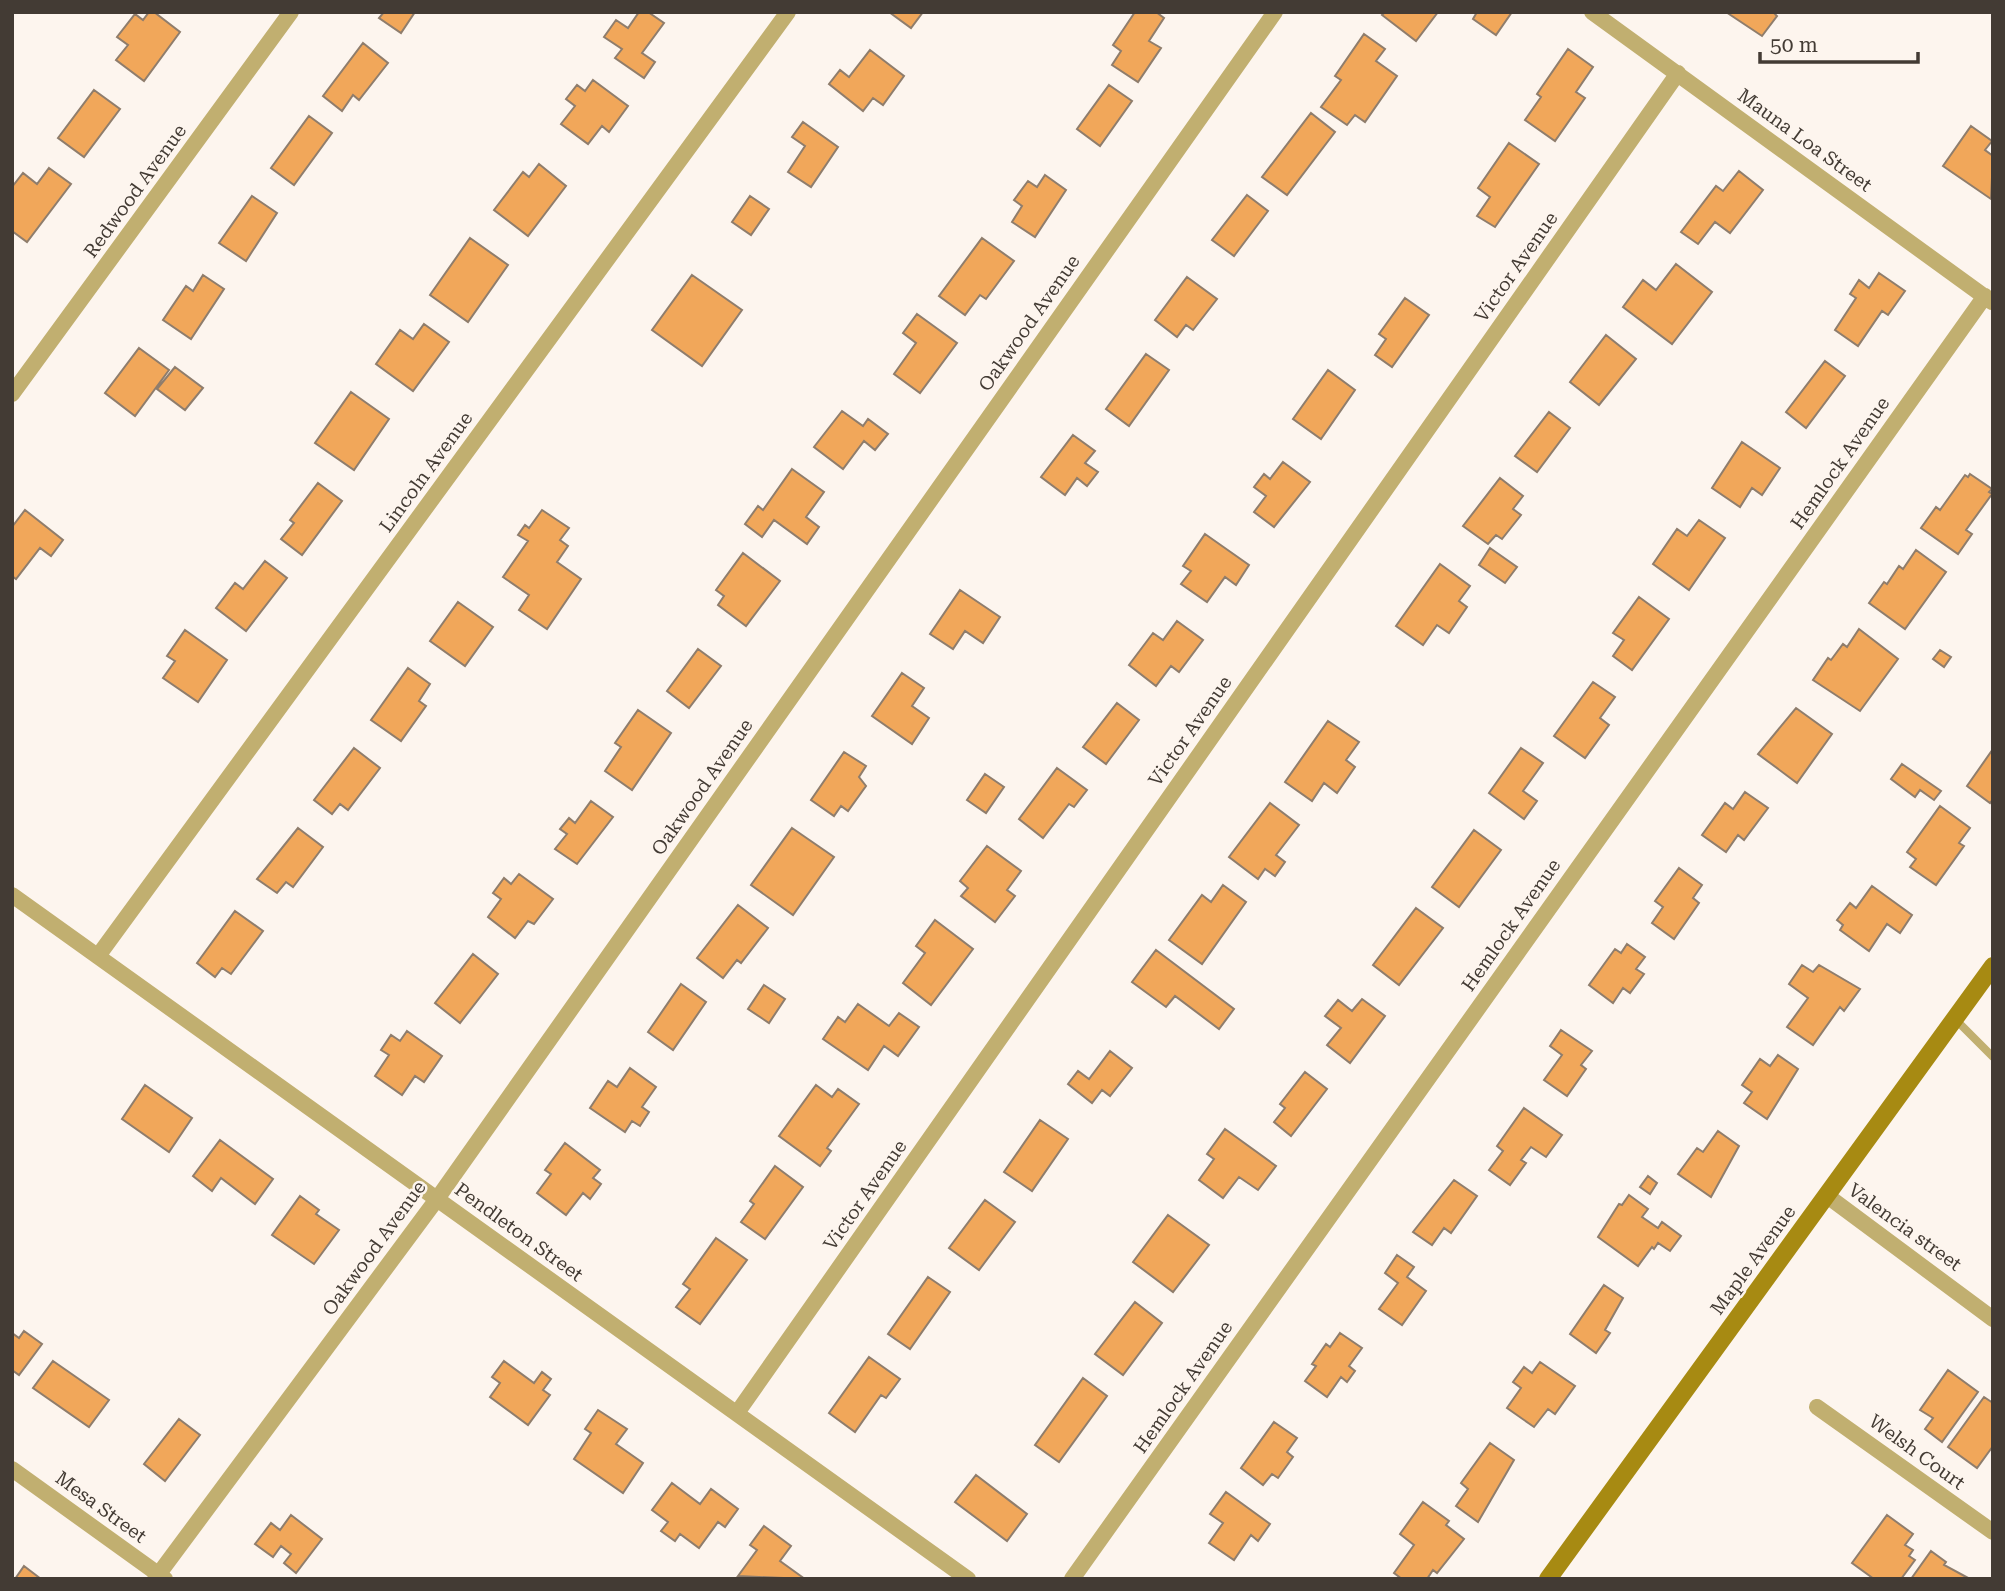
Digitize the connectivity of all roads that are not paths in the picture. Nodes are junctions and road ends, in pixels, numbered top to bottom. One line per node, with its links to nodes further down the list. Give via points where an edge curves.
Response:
1 (291, 12): 7 (street, Redwood Avenue)
2 (788, 12): 9 (street, Lincoln Avenue)
3 (1275, 12): 14 (street, Oakwood Avenue)
4 (1592, 12): 5 (street, Mauna Loa Street)
5 (1678, 73): 6 (street, Mauna Loa Street); 17 (street, Victor Avenue)
6 (1989, 299): 22 (street, Hemlock Avenue)
7 (12, 394)
8 (12, 895): 9 (street, Pendleton Street)
9 (98, 956): 14 (street, Pendleton Street)
10 (1993, 966): 11 (street, Maple Avenue)
11 (1954, 1018): 12 (lane); 13 (street, Maple Avenue)
12 (1993, 1057)
13 (1826, 1195): 15 (street, Valencia street); 23 (street, Maple Avenue)
14 (437, 1199): 17 (street, Pendleton Street); 20 (street, Oakwood Avenue)
15 (1993, 1318)
16 (1817, 1407): 19 (street, Welsh Court)
17 (737, 1413): 21 (street, Pendleton Street)
18 (12, 1469): 20 (street, Mesa Street)
19 (1993, 1532)
20 (160, 1577)
21 (968, 1579)
22 (1072, 1579)
23 (1548, 1579)

